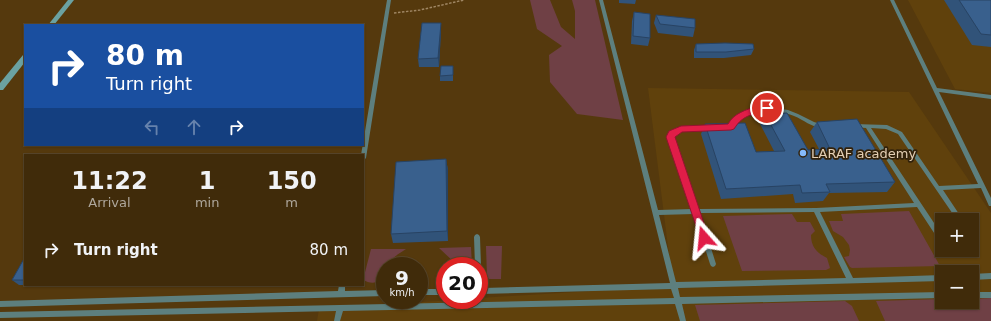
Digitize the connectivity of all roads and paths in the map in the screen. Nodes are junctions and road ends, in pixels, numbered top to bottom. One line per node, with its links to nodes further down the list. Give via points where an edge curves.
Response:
1 (71, 0): 7 (street)
2 (389, 0): 6 (lane)
3 (464, 0): 6 (path, via 420,10)
4 (601, 0): 24 (lane)
5 (892, 0): 10 (lane)
6 (387, 13): 17 (lane)
7 (52, 24)
8 (24, 57): 9 (street)
9 (0, 88)
10 (936, 90): 11 (lane); 18 (lane)
11 (991, 97)
12 (830, 126): 16 (lane, via 815,126 786,111 767,108 746,113 735,120 731,127)
13 (845, 126): 14 (lane)
14 (867, 126): 19 (lane, via 887,127 900,133); 21 (lane)
15 (717, 128): 23 (lane, via 681,129 672,133 670,137)
16 (724, 128)
17 (364, 154)
18 (982, 186): 19 (lane); 20 (lane)
19 (938, 188): 25 (lane)
20 (991, 204)
21 (919, 205): 22 (lane); 26 (lane)
22 (816, 210): 23 (lane); 33 (lane)
23 (696, 211): 24 (lane); 29 (lane)
24 (656, 213): 35 (lane)
25 (955, 213)
26 (935, 229)
27 (477, 237): 28 (lane)
28 (478, 257)
29 (713, 264)
30 (991, 276): 31 (lane)
31 (979, 277)
32 (935, 278): 33 (lane)
33 (851, 281): 35 (lane)
34 (342, 286): 38 (lane)
35 (673, 286): 36 (lane); 42 (lane)
36 (488, 291)
37 (376, 293): 38 (lane)
38 (341, 294): 43 (lane)
39 (935, 295): 42 (lane)
40 (979, 295): 41 (lane)
41 (991, 295)
42 (678, 301): 44 (lane); 47 (lane)
43 (0, 304)
44 (340, 308): 45 (lane); 46 (lane)
45 (0, 315)
46 (337, 321)
47 (683, 321)

